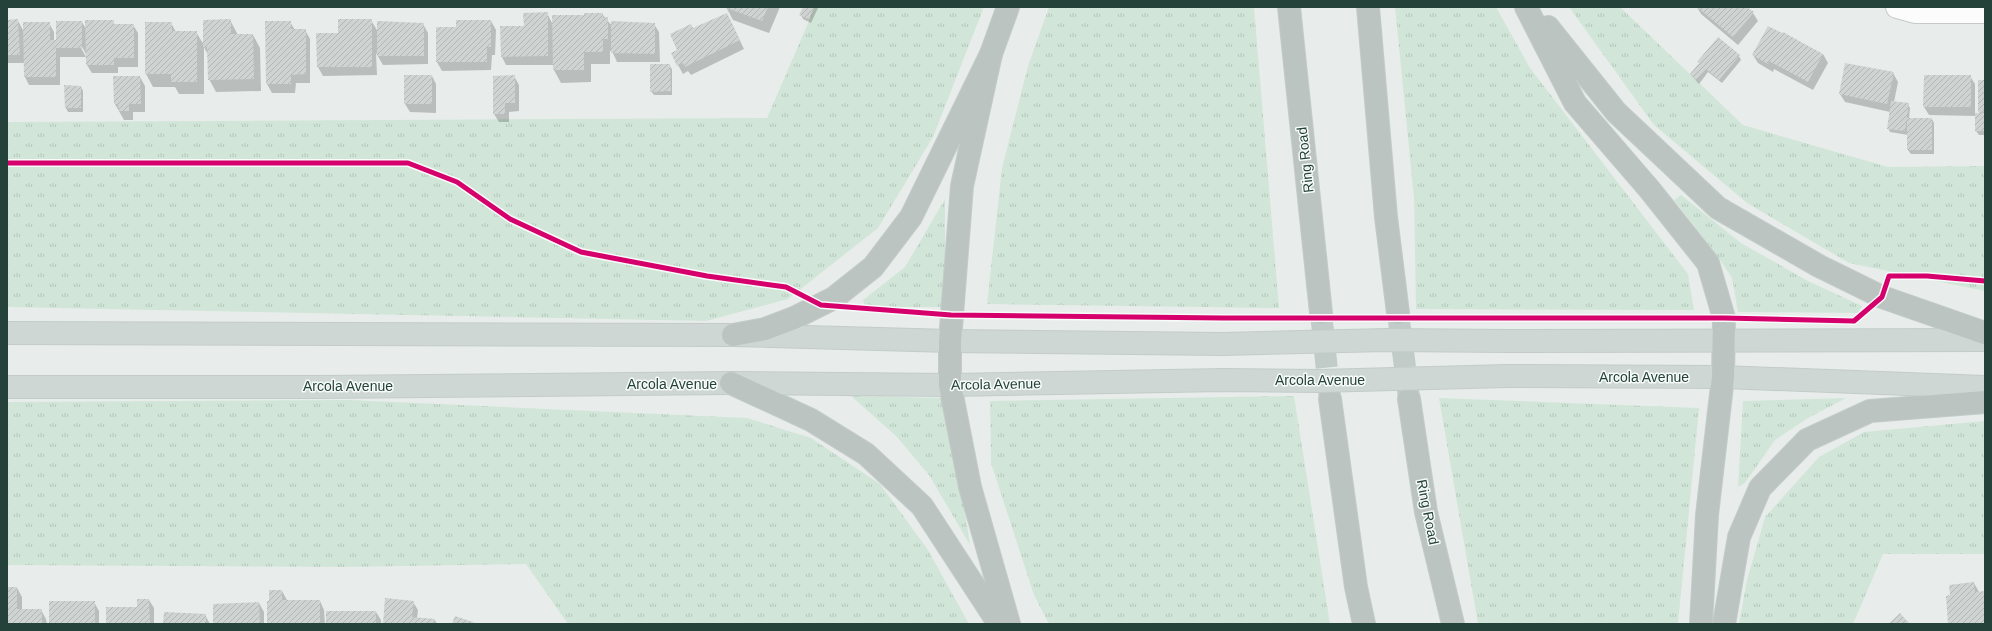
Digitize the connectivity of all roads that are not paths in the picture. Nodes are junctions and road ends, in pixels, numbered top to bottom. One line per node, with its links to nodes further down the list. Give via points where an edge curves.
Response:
1 (1008, 7): 8 (highway)
2 (1289, 7): 10 (highway, Ring Road)
3 (1368, 7): 9 (highway, via 1386,217)
4 (1526, 7): 16 (highway, via 1575,103 1650,190 1708,263 1724,318)
5 (1534, 7): 12 (highway, via 1555,38 1616,112 1718,208 1819,266 1882,297)
6 (1897, 7): 7 (street, via 1915,12)
7 (1985, 12)
8 (990, 54): 13 (highway, via 911,217 873,267 834,298 794,318 765,329); 15 (highway, via 962,186)
9 (1398, 313)
10 (1321, 314)
11 (7, 333): 13 (main road)
12 (1985, 333)
13 (733, 335): 15 (main road)
14 (1985, 340): 16 (main road)
15 (950, 341): 16 (main road, bridge, via 1223,344 1387,340); 19 (highway)
16 (1724, 341): 17 (highway)
17 (1723, 377): 19 (main road, Arcola Avenue, bridge, via 1507,376); 21 (main road, Arcola Avenue); 29 (highway, via 1707,516)
18 (731, 383): 19 (main road, Arcola Avenue); 20 (main road, Arcola Avenue); 25 (highway, via 811,420 866,454 922,506)
19 (950, 385): 26 (highway, via 970,487)
20 (7, 387)
21 (1985, 387)
22 (1330, 399): 27 (highway, via 1356,587)
23 (1409, 399): 28 (highway, Ring Road, via 1426,512)
24 (1985, 402): 30 (highway, via 1870,411 1807,440 1760,488 1739,537)
25 (999, 624)
26 (1009, 624)
27 (1364, 624)
28 (1453, 624)
29 (1701, 624)
30 (1724, 624)

